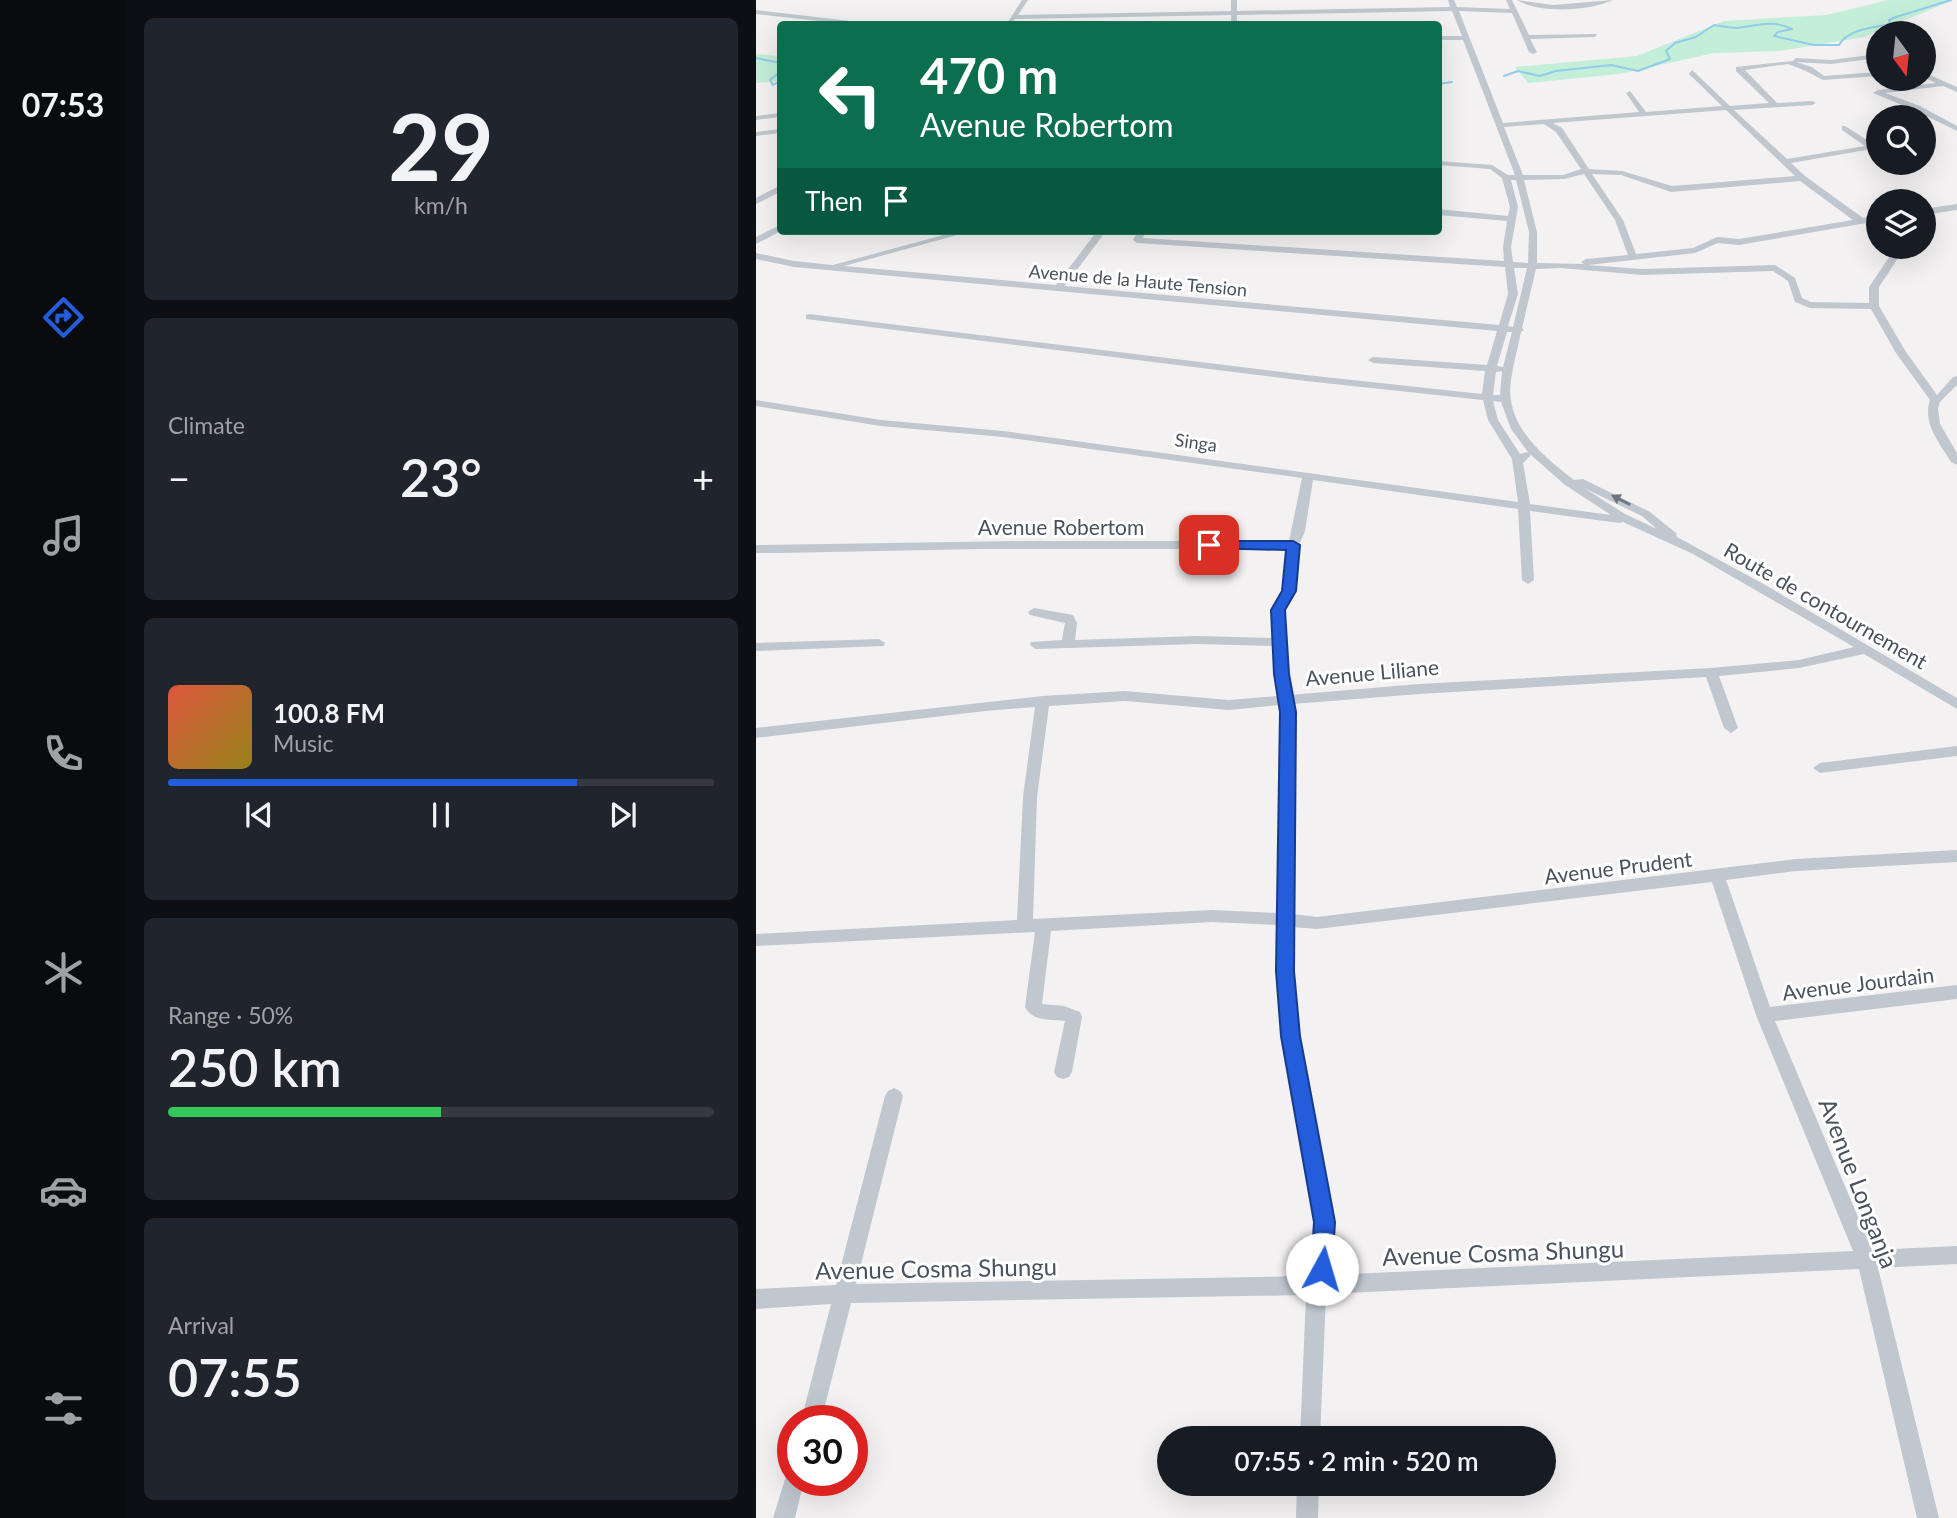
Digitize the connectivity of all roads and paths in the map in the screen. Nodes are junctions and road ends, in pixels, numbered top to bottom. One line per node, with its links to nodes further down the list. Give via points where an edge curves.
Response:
1 (1025, 0): 11 (street)
2 (1234, 0): 10 (street)
3 (1451, 0): 7 (street)
4 (1509, 0): 8 (street)
5 (1520, 0): 6 (street, via 1550,8)
6 (1610, 0)
7 (1454, 9): 8 (street); 10 (street); 18 (street)
8 (1513, 11): 16 (street)
9 (756, 12): 12 (street)
10 (1234, 13): 11 (street); 14 (street)
11 (1013, 17): 13 (street)
12 (833, 21)
13 (1010, 21)
14 (1234, 21)
15 (1595, 35): 16 (street)
16 (1527, 37): 19 (street)
17 (1442, 38): 18 (street)
18 (1465, 38): 36 (street)
19 (1533, 52)
20 (1866, 56): 21 (street, via 1831,62)
21 (1793, 60)
22 (1692, 72): 31 (street)
23 (1866, 75): 30 (street, via 1823,78 1789,62 1739,69)
24 (1957, 79): 26 (street)
25 (1936, 80): 26 (street)
26 (1941, 83): 27 (street); 38 (street, via 1877,93)
27 (1957, 90)
28 (1630, 93): 32 (street)
29 (1812, 103): 30 (street)
30 (1775, 105): 31 (street)
31 (1728, 108): 32 (street); 41 (street)
32 (1644, 114): 35 (street)
33 (777, 115): 34 (street)
34 (756, 118)
35 (1544, 121): 36 (street); 43 (street, via 1555,125)
36 (1501, 125): 45 (street)
37 (1845, 128): 41 (street, via 1872,147)
38 (1957, 129)
39 (777, 131): 40 (street)
40 (756, 134)
41 (1785, 162): 46 (street)
42 (1442, 163): 44 (street, via 1492,167)
43 (1584, 171): 45 (street, via 1563,177); 46 (street, via 1622,173 1671,189); 64 (street, via 1619,220)
44 (1506, 177): 45 (street); 54 (street, via 1514,207)
45 (1520, 177): 57 (street)
46 (1802, 178): 53 (street)
47 (777, 190): 48 (street)
48 (756, 201)
49 (1957, 206): 50 (street)
50 (1936, 210)
51 (1442, 212): 54 (street, via 1467,214 1483,224)
52 (1866, 220): 53 (street)
53 (1861, 221): 64 (street, via 1740,242 1717,240 1695,250)
54 (1510, 224): 57 (street); 66 (street, via 1507,247)
55 (777, 230): 58 (street)
56 (756, 232): 58 (street)
57 (1533, 232): 68 (street)
58 (767, 235): 62 (street)
59 (953, 235): 69 (street)
60 (1099, 235): 70 (street)
61 (1140, 235): 66 (street, via 1137,240)
62 (756, 241)
63 (756, 256): 69 (street, Avenue de la Haute Tension)
64 (1633, 257): 67 (street)
65 (1892, 259): 71 (street, via 1874,287)
66 (1511, 265): 68 (street); 73 (street, via 1513,294)
67 (1561, 265): 68 (street); 71 (street, via 1642,272 1767,267 1782,271 1792,280 1798,300 1810,305)
68 (1532, 266): 74 (street)
69 (832, 267): 70 (street, Avenue de la Haute Tension)
70 (1058, 289): 73 (street, Avenue de la Haute Tension)
71 (1874, 306): 80 (street, via 1901,353)
72 (809, 317): 79 (street)
73 (1502, 328): 74 (street, Avenue de la Haute Tension); 76 (street)
74 (1519, 330): 77 (street)
75 (1373, 360): 76 (street)
76 (1491, 368): 77 (street); 79 (street)
77 (1508, 369): 81 (street)
78 (1956, 381): 80 (street)
79 (1487, 397): 81 (street); 85 (street, via 1493,420)
80 (1938, 398): 83 (street); 86 (street, via 1931,407 1932,418)
81 (1504, 399): 84 (street, Route de contournement, via 1511,420)
82 (756, 403): 88 (street, Singa, via 848,419 1003,434)
83 (1957, 403)
84 (1534, 452): 85 (street); 87 (street, Route de contournement)
85 (1518, 459): 89 (street)
86 (1957, 462)
87 (1559, 472): 90 (street, Route de contournement); 91 (street, Route de contournement, one-way to 87, via 1637,509)
88 (1309, 475): 89 (street, Singa); 92 (street)
89 (1524, 504): 90 (street, Singa); 94 (street)
90 (1631, 522): 91 (street, Route de contournement)
91 (1676, 540): 101 (street, Route de contournement)
92 (1293, 545): 93 (street, Avenue Robertom); 96 (street, via 1289,591 1278,610)
93 (756, 550)
94 (1528, 580)
95 (1034, 612): 98 (street, via 1069,618)
96 (1279, 642): 98 (street); 103 (street)
97 (880, 643): 100 (street)
98 (1068, 643): 99 (street)
99 (1036, 645)
100 (756, 647)
101 (1866, 649): 102 (street, Avenue Liliane, via 1799,664); 105 (street, Route de contournement)
102 (1711, 672): 103 (street, Avenue Liliane); 106 (street)
103 (1286, 701): 104 (street, Avenue Liliane, via 1229,705 1125,696); 112 (street)
104 (1044, 702): 107 (street, Avenue Liliane); 113 (street, via 1030,797)
105 (1957, 704)
106 (1731, 728)
107 (756, 733)
108 (1957, 751): 109 (street)
109 (1820, 768)
110 (1957, 856): 111 (street, Avenue Prudent, via 1796,865)
111 (1717, 875): 112 (street, Avenue Prudent, via 1330,921 1300,923); 117 (street, Avenue Longanja)
112 (1285, 918): 114 (street, Avenue Prudent, via 1221,916); 122 (street, via 1291,1036 1324,1222)
113 (1025, 926): 114 (street, Avenue Prudent); 115 (street, Avenue Prudent)
114 (1044, 926): 118 (street, via 1033,1007 1042,1013 1074,1017)
115 (756, 940)
116 (1957, 992): 117 (street, Avenue Jourdain)
117 (1765, 1015): 121 (street, Avenue Longanja)
118 (1063, 1072)
119 (894, 1096): 123 (street)
120 (1957, 1255): 121 (street, Avenue Cosma Shungu)
121 (1867, 1261): 122 (street, Avenue Cosma Shungu); 131 (street, Avenue Longanja)
122 (1318, 1284): 123 (street, Avenue Cosma Shungu); 126 (street)
123 (843, 1294): 124 (street, Avenue Cosma Shungu); 125 (street)
124 (756, 1299)
125 (815, 1405)
126 (1311, 1426)
127 (790, 1496): 129 (street)
128 (1308, 1496): 130 (street)
129 (784, 1518)
130 (1307, 1518)
131 (1928, 1518)

